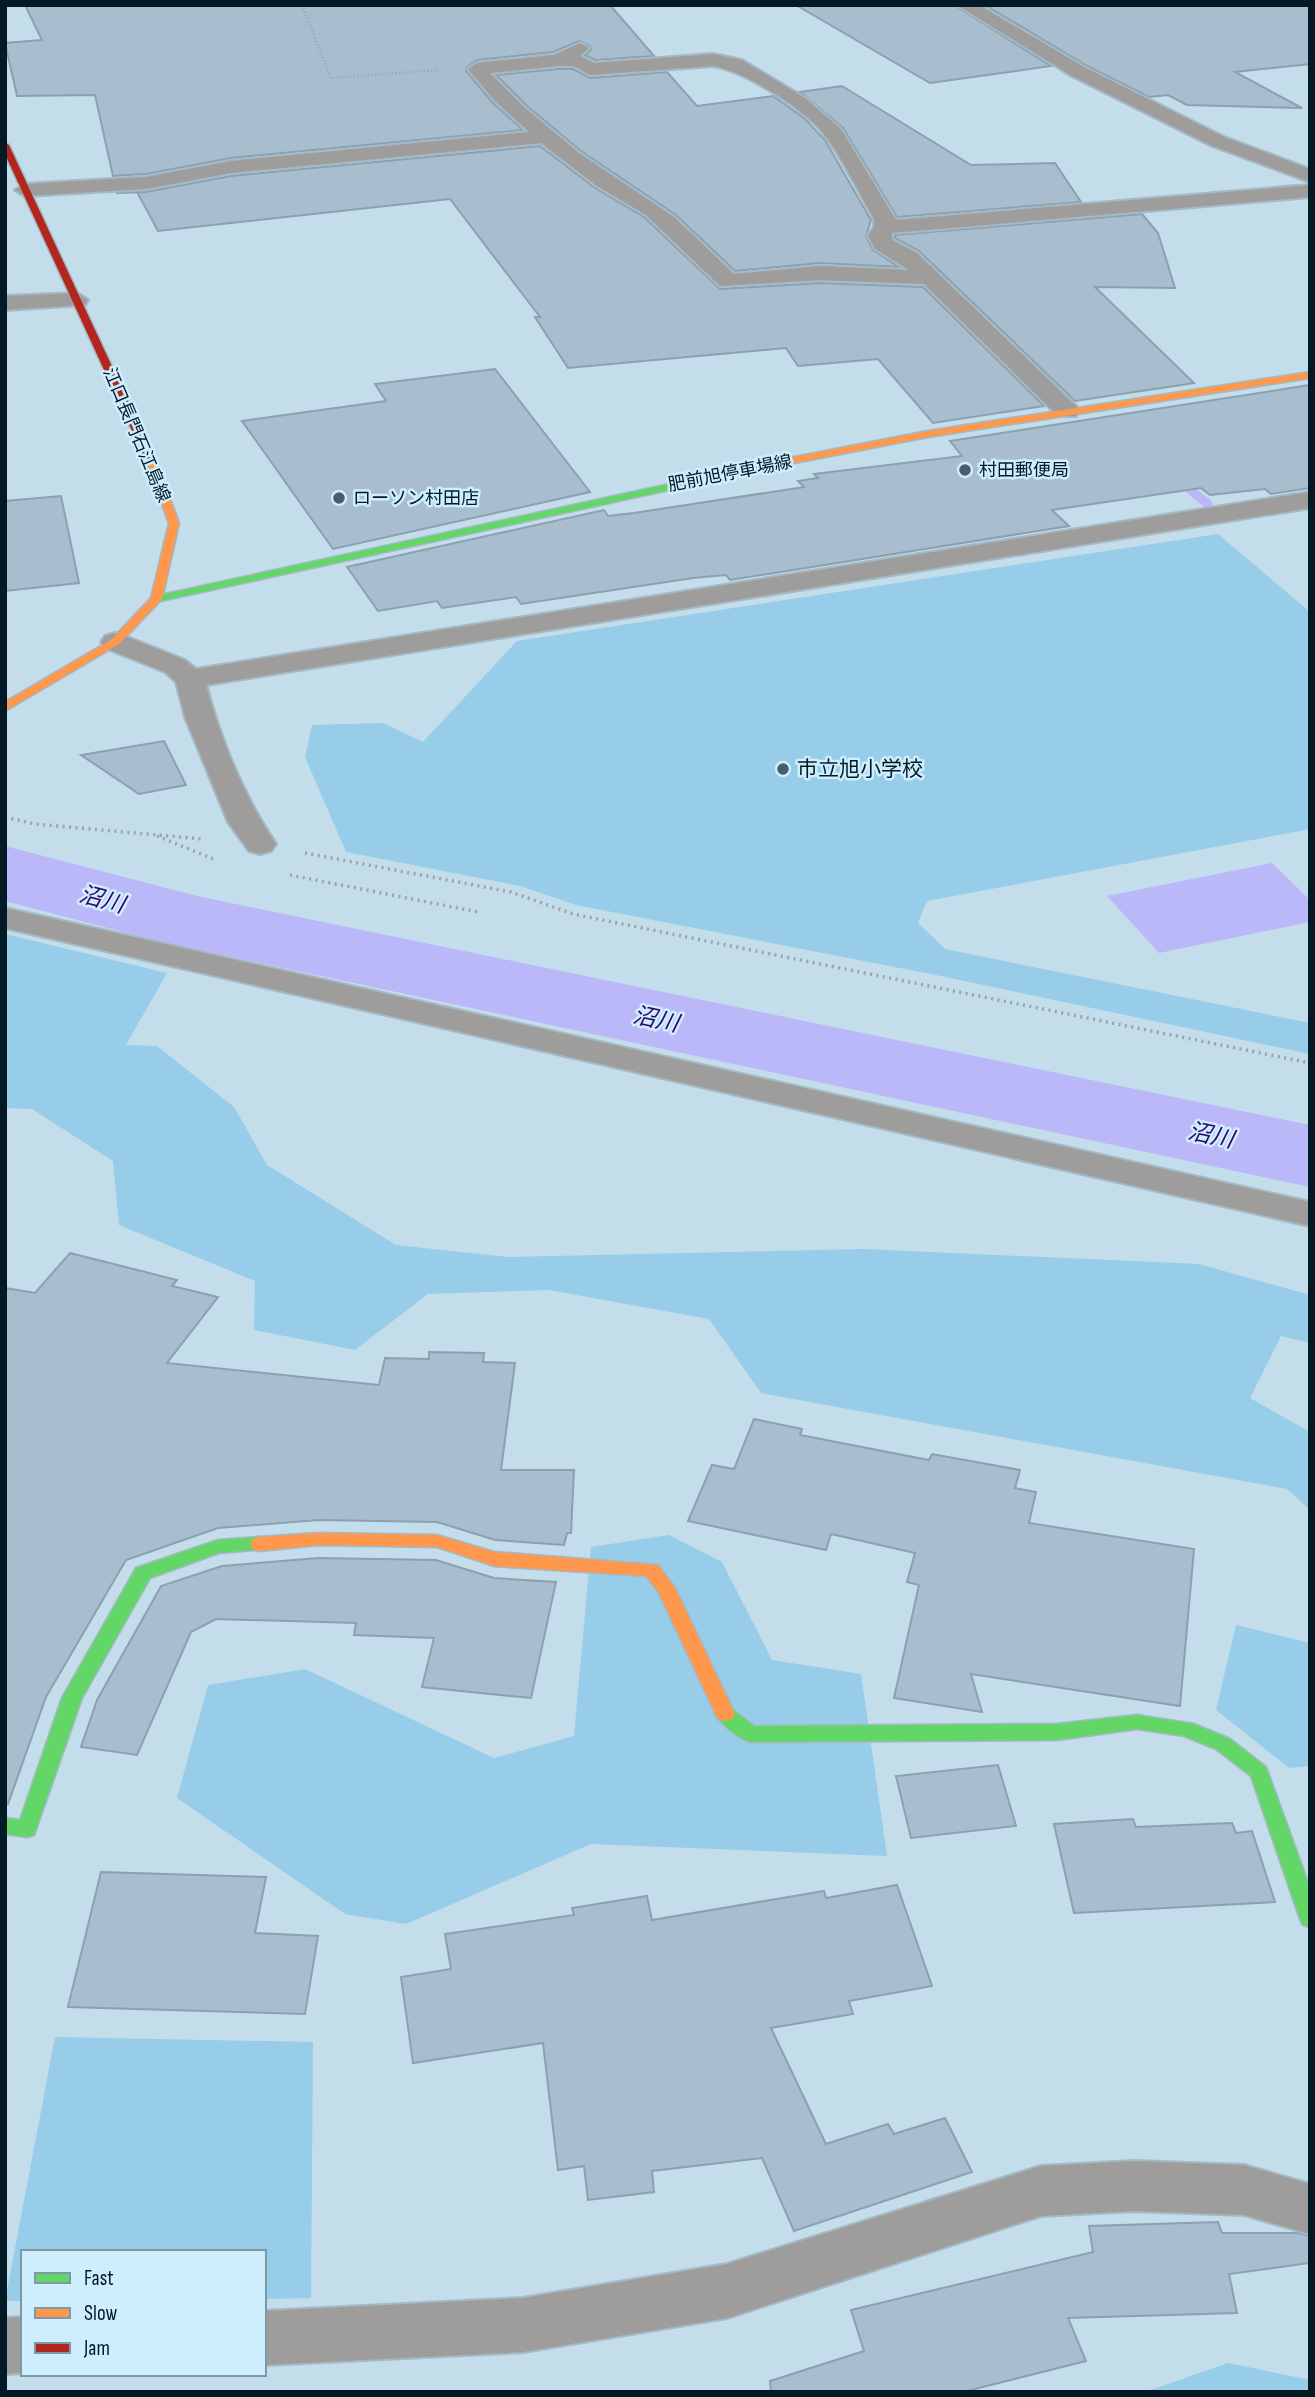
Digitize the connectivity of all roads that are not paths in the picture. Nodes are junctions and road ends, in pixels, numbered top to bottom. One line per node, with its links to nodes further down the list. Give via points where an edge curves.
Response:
1 (1004, 5): 2 (street)
2 (970, 7): 7 (street, via 1079,72 1217,141)
3 (575, 34): 4 (street, via 580,48)
4 (558, 60): 5 (street, via 477,69); 10 (street, via 579,61 590,69 713,60 735,64 799,102 834,133 885,219)
5 (549, 136): 8 (street, via 231,167 146,183); 11 (street, via 701,252 728,281 820,273)
6 (5, 145): 8 (main road, 江口長門石江島線)
7 (1310, 176)
8 (25, 190): 12 (main road, 江口長門石江島線)
9 (1310, 191): 10 (street)
10 (885, 227): 11 (street, via 879,235 883,244 909,258)
11 (929, 278): 15 (street)
12 (77, 300): 13 (street); 17 (main road, 江口長門石江島線, via 152,463 174,523)
13 (5, 303)
14 (1310, 374): 15 (main road, 肥前旭停車場線)
15 (1067, 411): 17 (main road, 肥前旭停車場線, via 710,476)
16 (1310, 500): 19 (street)
17 (156, 599): 18 (main road)
18 (115, 642): 19 (street, via 175,666); 20 (main road)
19 (190, 679): 21 (street, via 200,717 244,822)
20 (5, 707)
21 (260, 844)
22 (5, 918): 23 (street)
23 (1310, 1214)
24 (5, 1826): 25 (main road, via 27,1829 72,1698 143,1573 218,1547 319,1539 437,1541 494,1559 651,1570 666,1588 721,1711 750,1734 1057,1732 1137,1722 1187,1729 1223,1744 1259,1772)
25 (1310, 1919)
26 (1310, 2209): 27 (street, via 1244,2190 1134,2186 1041,2191 727,2291 523,2325)
27 (266, 2338)

